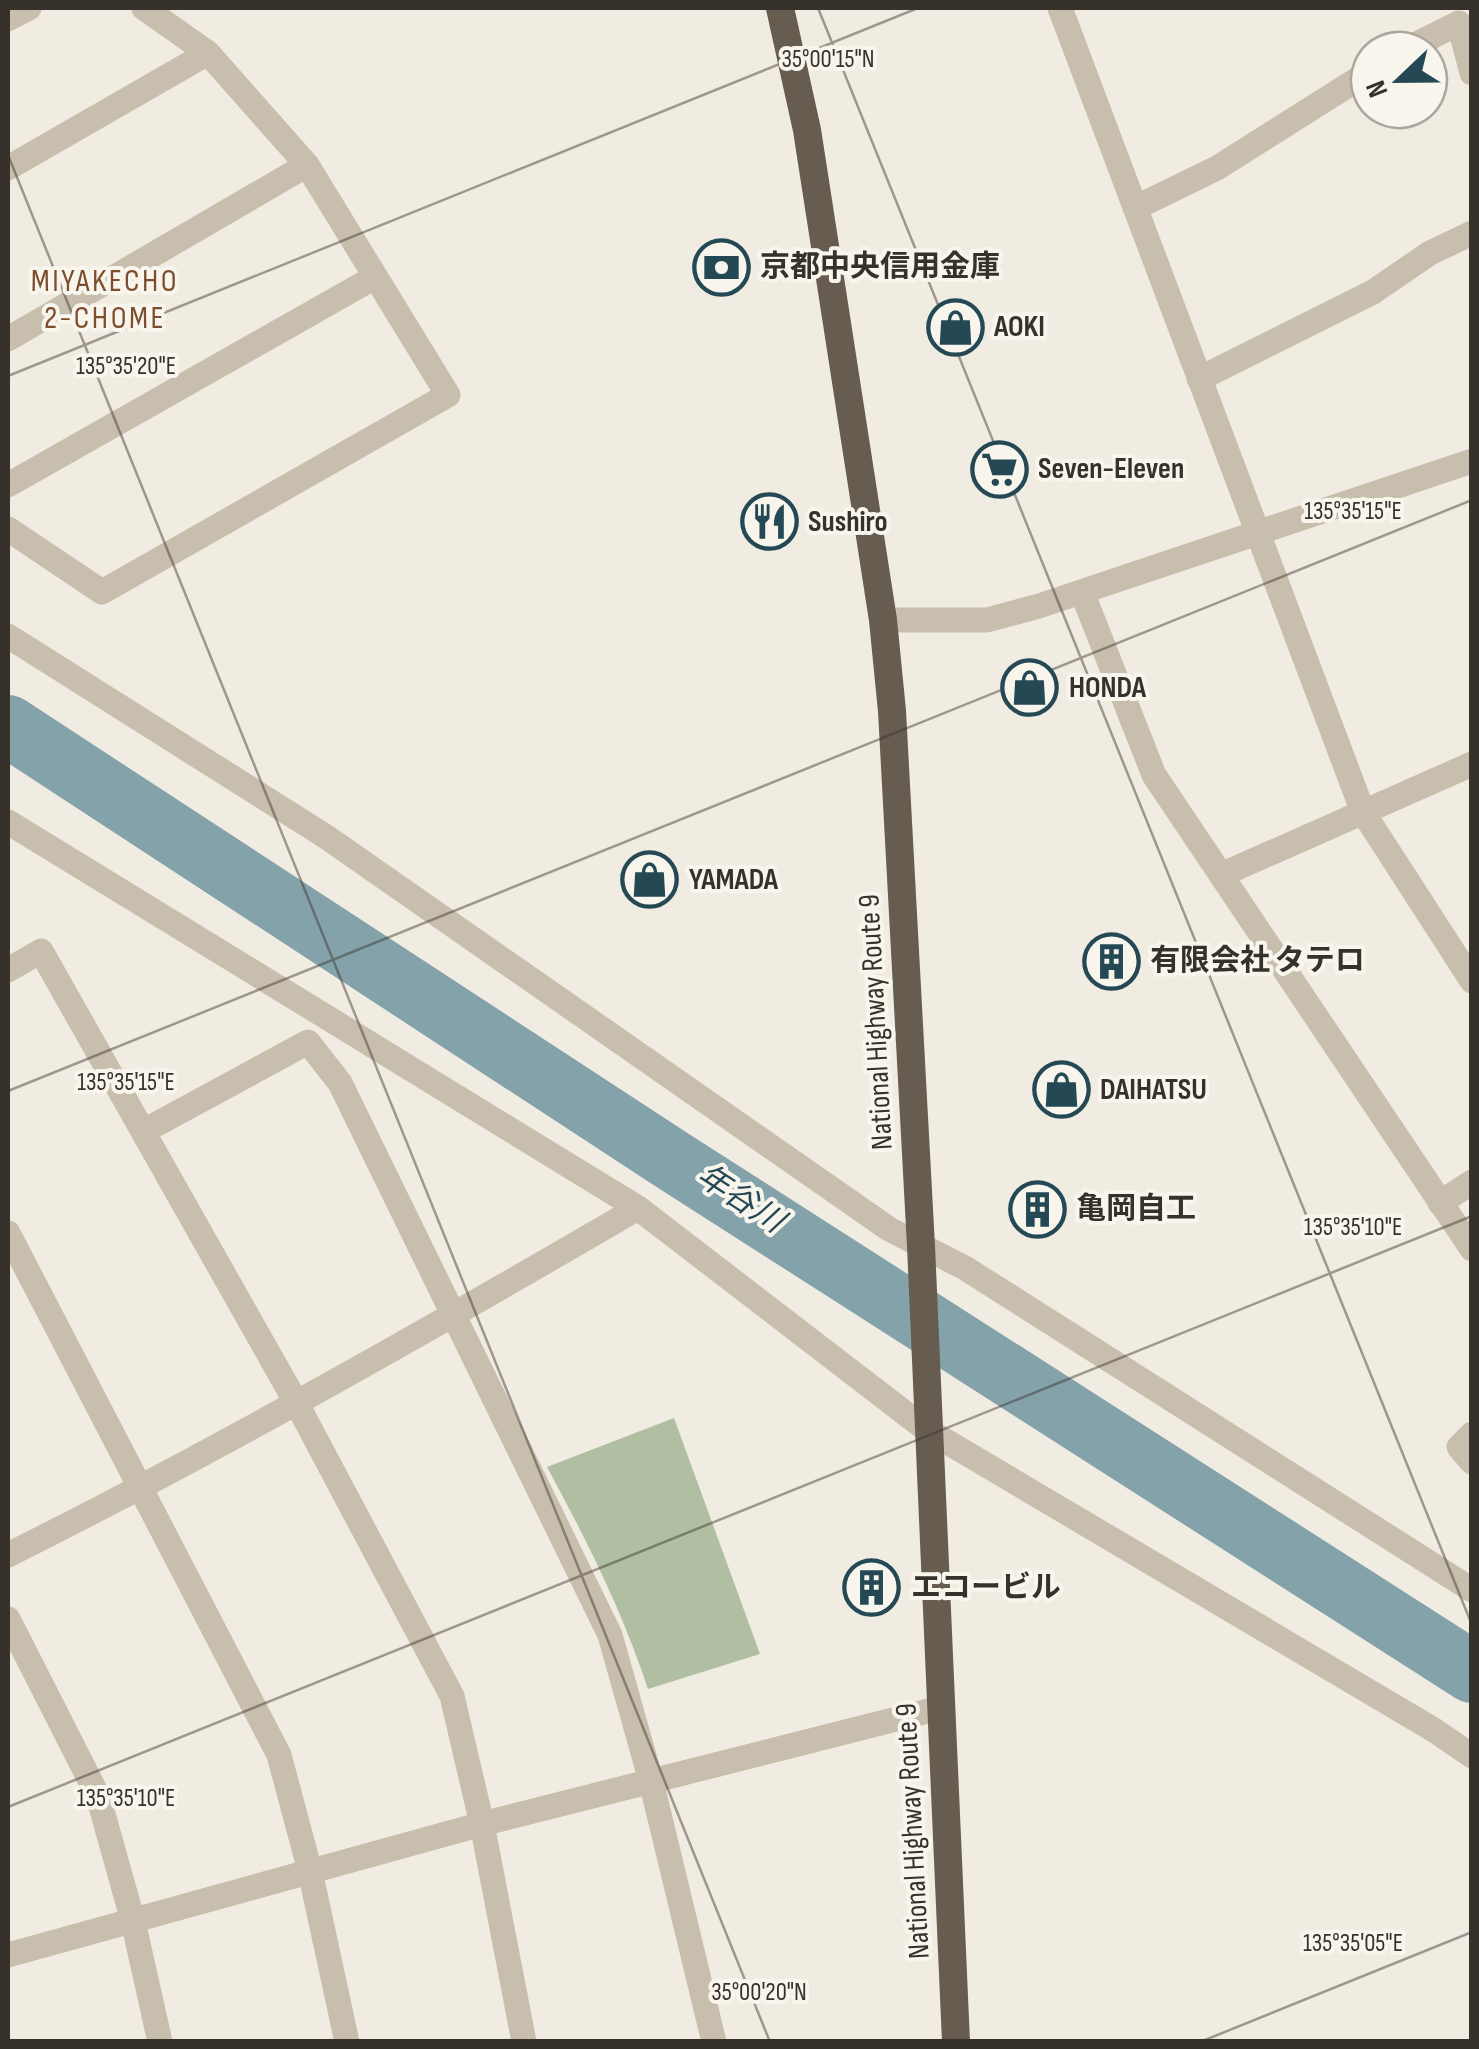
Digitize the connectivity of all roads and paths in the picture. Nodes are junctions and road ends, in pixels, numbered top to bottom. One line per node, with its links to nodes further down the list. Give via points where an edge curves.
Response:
1 (29, 8): 5 (street)
2 (144, 8): 7 (street)
3 (780, 8): 22 (highway, National Highway Route 9, via 806,130)
4 (1060, 8): 12 (street)
5 (8, 18)
6 (1445, 30): 8 (street, via 1459,23)
7 (208, 54): 10 (street); 11 (street)
8 (1472, 73)
9 (1349, 85): 12 (street, via 1217,168)
10 (307, 166): 14 (street); 15 (street)
11 (8, 168)
12 (1135, 208): 16 (street)
13 (1472, 233): 16 (street, via 1372,292)
14 (375, 277): 18 (street); 19 (street, via 448,396 102,592)
15 (8, 339)
16 (1199, 378): 20 (street)
17 (1472, 461): 20 (street)
18 (8, 485)
19 (8, 529)
20 (1258, 533): 21 (street); 25 (street)
21 (1082, 592): 22 (street, via 987,620); 27 (street, via 1154,774)
22 (882, 620): 36 (highway, National Highway Route 9)
23 (8, 636): 36 (street, via 325,836)
24 (1472, 764): 25 (street)
25 (1363, 812): 27 (street); 29 (street)
26 (8, 822): 33 (street)
27 (1221, 875): 32 (street)
28 (8, 970): 30 (street, via 41,951)
29 (1469, 972)
30 (144, 1131): 37 (street, via 308,1042 340,1082); 38 (street)
31 (1472, 1182): 32 (street)
32 (1440, 1203): 35 (street)
33 (638, 1208): 37 (street); 39 (street)
34 (8, 1234): 42 (street)
35 (1472, 1249)
36 (921, 1255): 39 (highway, National Highway Route 9); 44 (street, via 982,1278)
37 (454, 1315): 38 (street); 48 (street, via 610,1635)
38 (297, 1404): 42 (street); 49 (street, via 452,1696)
39 (926, 1416): 46 (highway, National Highway Route 9); 47 (street)
40 (1472, 1434): 41 (street, via 1458,1448)
41 (1472, 1462)
42 (140, 1489): 43 (street); 50 (street, via 279,1755)
43 (8, 1555)
44 (1472, 1590)
45 (8, 1620): 51 (street, via 98,1796)
46 (940, 1708): 48 (street); 57 (highway, National Highway Route 9)
47 (1472, 1756)
48 (650, 1781): 49 (street); 56 (street)
49 (482, 1824): 50 (street); 55 (street)
50 (310, 1871): 51 (street); 54 (street)
51 (132, 1921): 52 (street); 53 (street)
52 (8, 1955)
53 (160, 2042)
54 (347, 2042)
55 (524, 2042)
56 (714, 2042)
57 (956, 2042)

